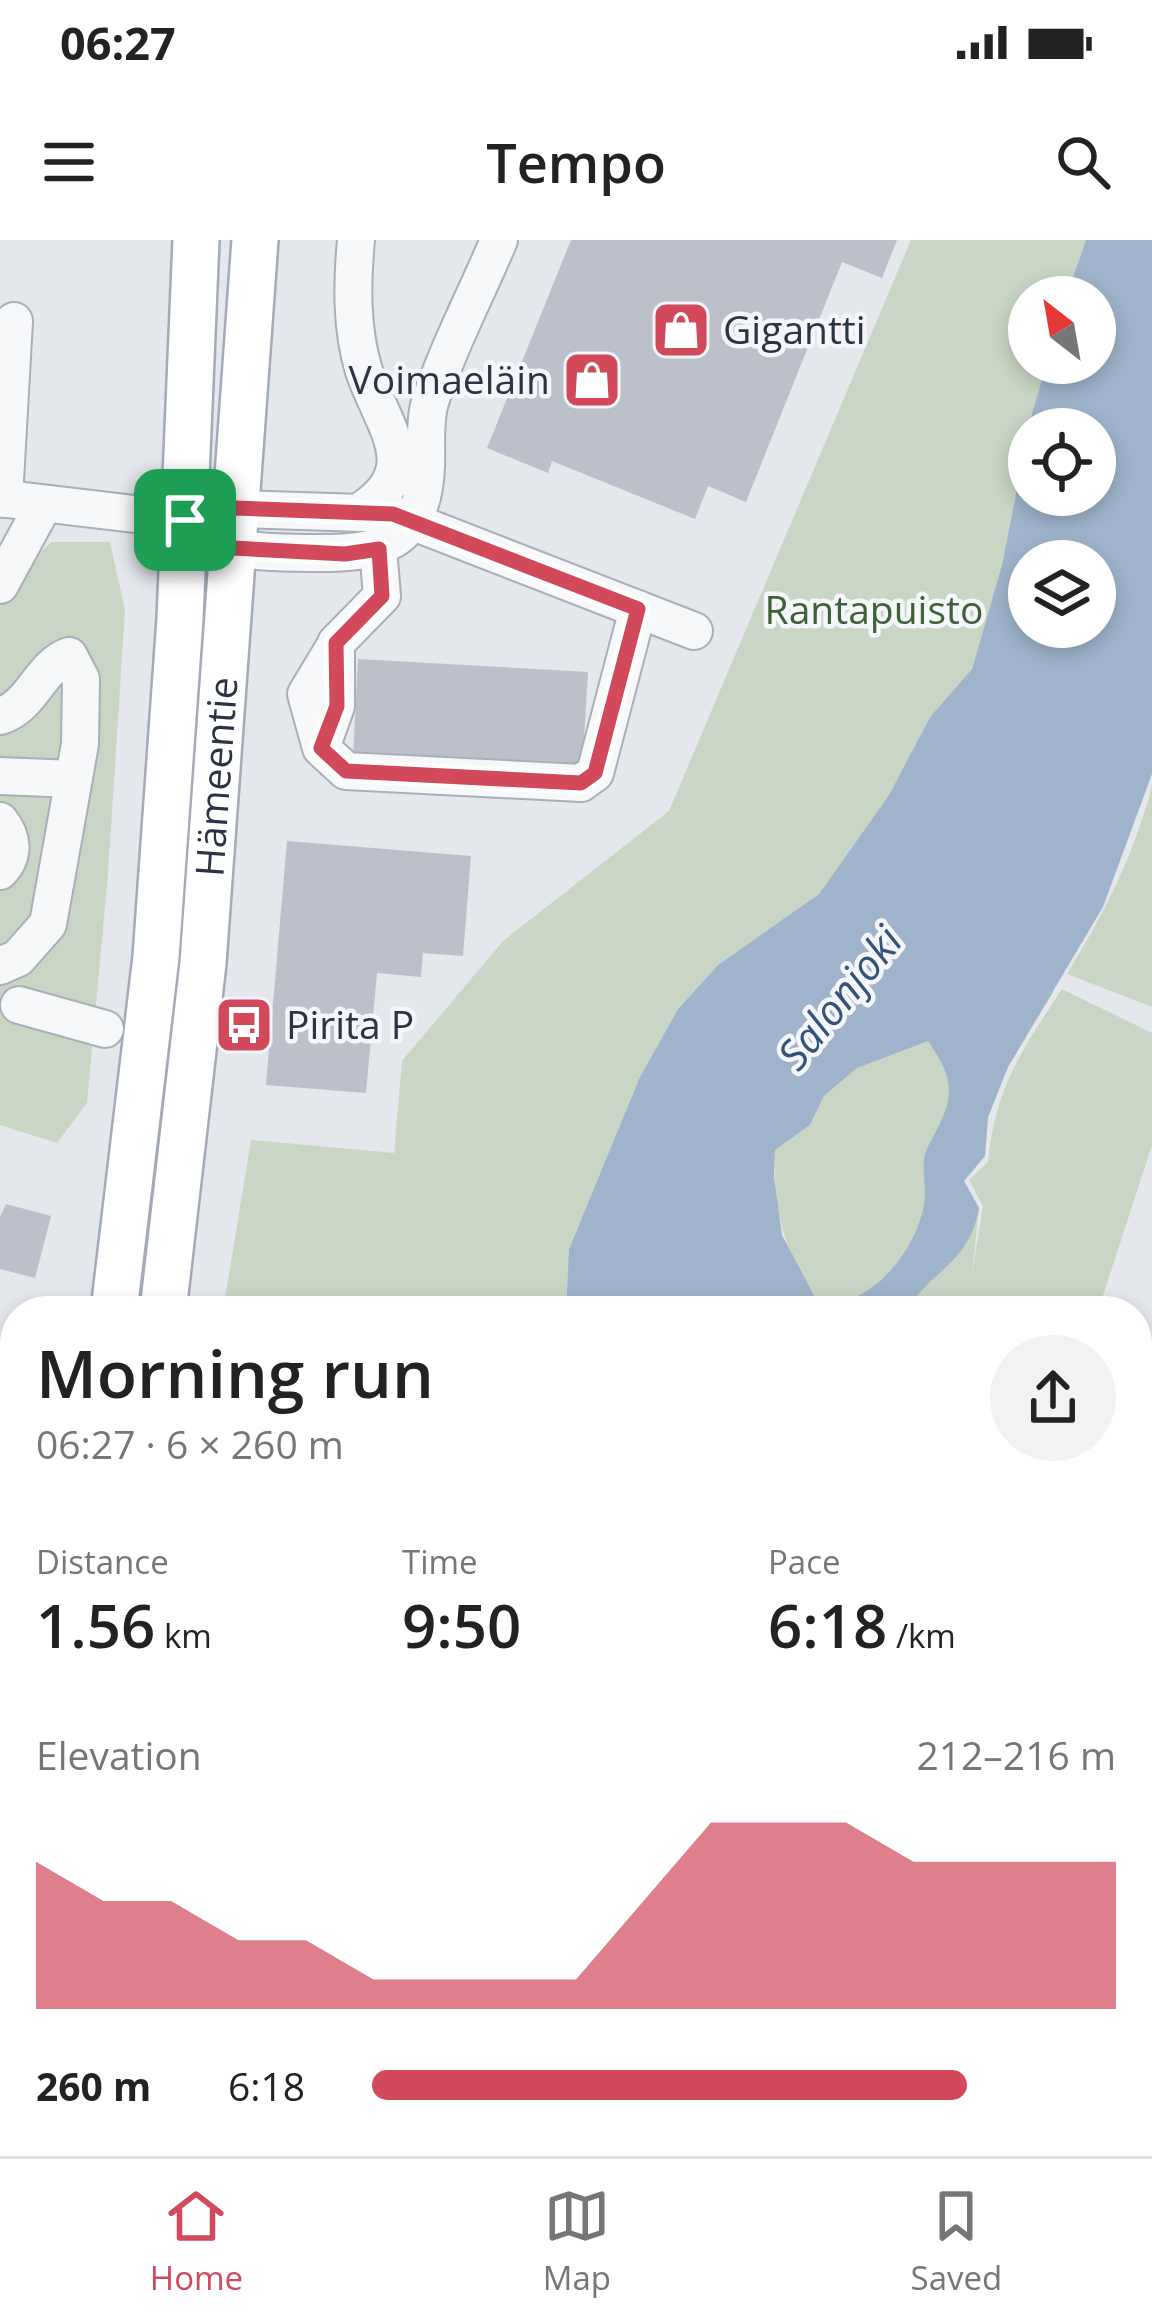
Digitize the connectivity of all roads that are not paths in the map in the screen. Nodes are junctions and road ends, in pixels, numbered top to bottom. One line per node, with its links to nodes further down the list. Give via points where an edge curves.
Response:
1 (196, 240): 9 (main road, Hämeentie)
2 (254, 240): 11 (main road, Hämeentie)
3 (356, 240): 8 (street, via 352,291 363,369 395,452 394,480)
4 (499, 240): 10 (street, via 429,406 426,477)
5 (14, 321): 6 (street)
6 (2, 499): 7 (street)
7 (44, 504): 9 (street); 13 (street)
8 (362, 510): 10 (street); 11 (street)
9 (185, 520): 11 (street); 24 (main road, Hämeentie, via 156,957)
10 (411, 521): 12 (street); 14 (street)
11 (233, 528): 12 (street, via 345,554); 25 (main road, Hämeentie, via 203,963)
12 (379, 549): 14 (street, via 382,596 336,643 337,706 321,748 346,771 581,783 595,773)
13 (0, 585)
14 (638, 609): 15 (street)
15 (694, 631)
16 (0, 716): 18 (street, via 69,656 81,679)
17 (0, 776): 18 (street)
18 (74, 779): 20 (street)
19 (4, 847): 20 (street)
20 (62, 857): 21 (street, via 48,924)
21 (2, 964): 22 (street, via 15,983)
22 (9, 1009): 23 (street)
23 (105, 1029)
24 (116, 1296)
25 (166, 1296)

